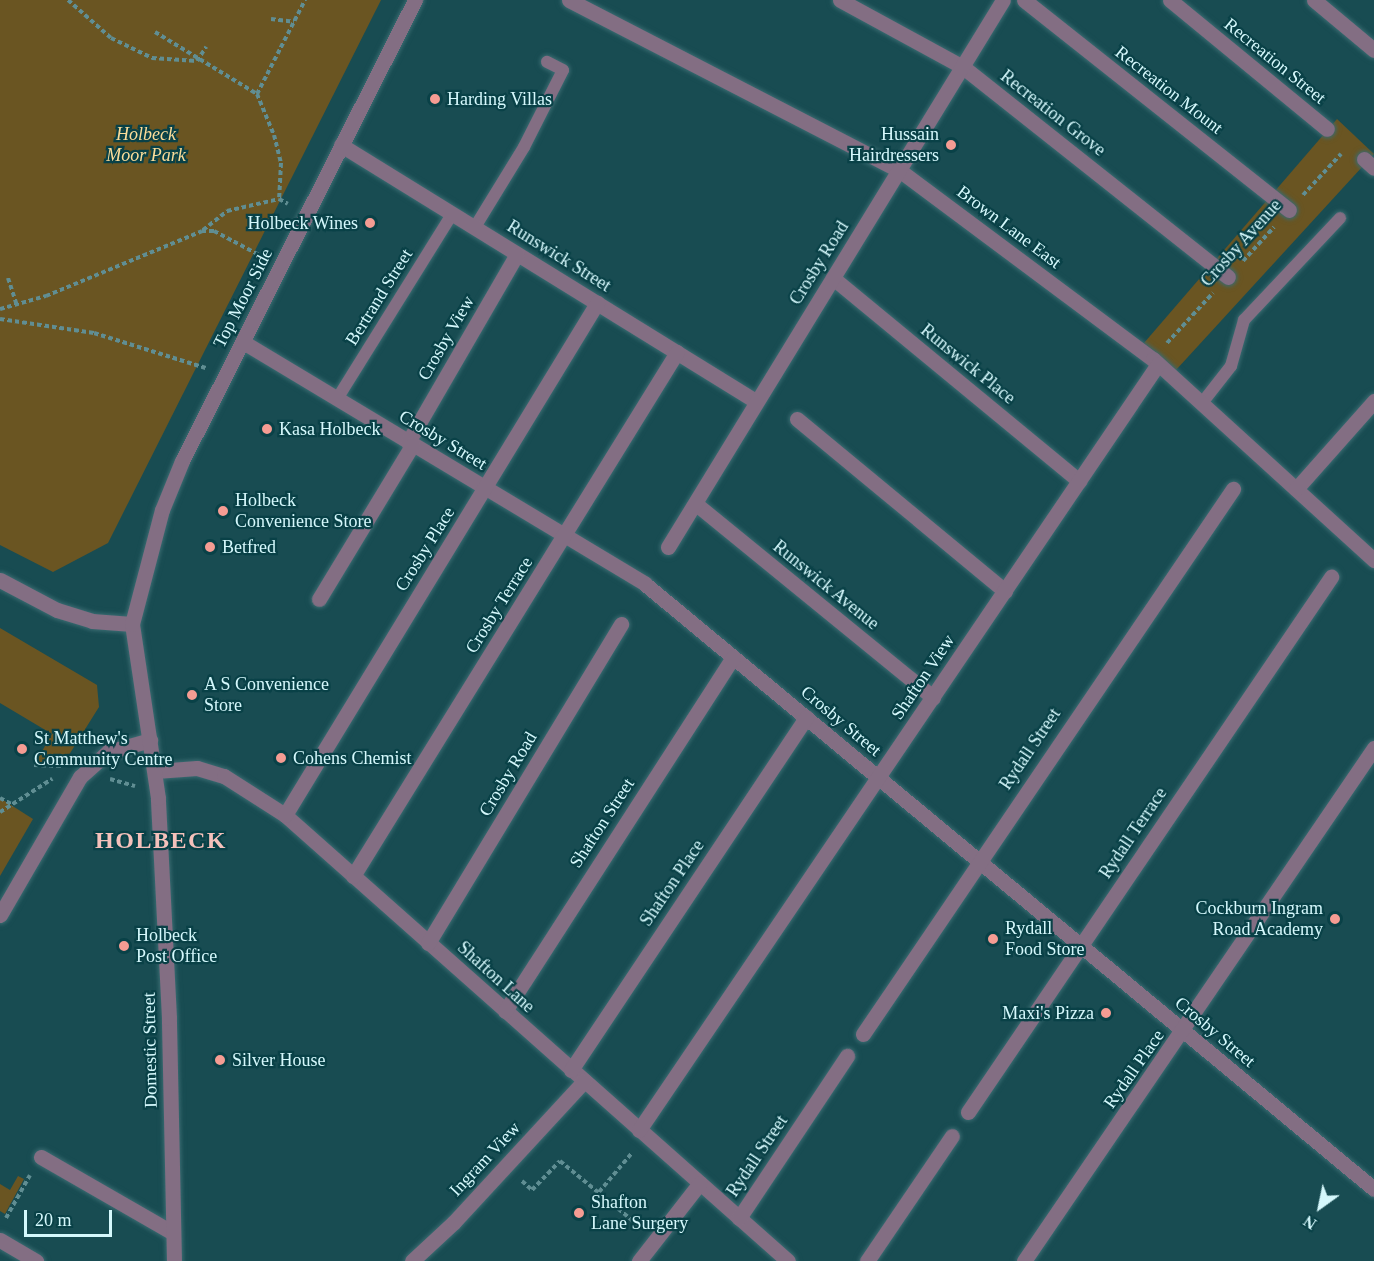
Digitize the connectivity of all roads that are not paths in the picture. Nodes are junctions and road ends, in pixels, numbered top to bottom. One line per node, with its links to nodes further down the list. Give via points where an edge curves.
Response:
1 (415, 0): 12 (street, Top Moor Side)
2 (569, 0): 13 (street, Brown Lane East)
3 (840, 0): 10 (street, Recreation Grove)
4 (1003, 0): 10 (street, Crosby Road)
5 (1024, 0): 14 (street, Recreation Mount)
6 (1170, 0): 11 (street, Recreation Street)
7 (1314, 0): 8 (street)
8 (1374, 50)
9 (547, 62): 17 (lane, via 563,70 524,147)
10 (963, 67): 13 (street, Crosby Road); 19 (street, Recreation Grove)
11 (1327, 129)
12 (341, 145): 15 (street, Runswick Street); 22 (street, Top Moor Side)
13 (899, 170): 20 (street, Crosby Road); 24 (street, Brown Lane East)
14 (1289, 210)
15 (452, 214): 17 (street, Runswick Street); 25 (lane, Bertrand Street)
16 (1340, 218): 28 (lane, via 1244,320 1231,366)
17 (475, 227): 18 (street, Runswick Street)
18 (517, 254): 21 (street, Runswick Street); 30 (street, Crosby View)
19 (1228, 277)
20 (833, 278): 26 (street, Crosby Road); 31 (street, Runswick Place)
21 (597, 303): 23 (street, Runswick Street); 32 (street, Crosby Place)
22 (243, 342): 25 (street, Crosby Street); 43 (street, Top Moor Side, via 162,510)
23 (677, 352): 26 (street, Runswick Street); 36 (street, Crosby Terrace)
24 (1155, 362): 28 (street, Brown Lane East); 31 (street, Shafton View)
25 (337, 399): 30 (street, Crosby Street)
26 (756, 401): 35 (street, Crosby Road)
27 (1374, 401): 34 (street)
28 (1202, 403): 34 (street, Brown Lane East)
29 (797, 419): 41 (street)
30 (410, 443): 32 (street, Crosby Street); 42 (street, Crosby View)
31 (1079, 481): 41 (street, Shafton View)
32 (485, 488): 36 (street, Crosby Street); 52 (street, Crosby Place)
33 (1233, 489): 53 (street, Rydall Street)
34 (1296, 489): 38 (street, Brown Lane East)
35 (696, 504): 37 (street, Crosby Road); 46 (street, Runswick Avenue)
36 (565, 536): 45 (street, Crosby Street, via 645,584); 54 (street, Crosby Terrace)
37 (668, 547)
38 (1374, 560)
39 (1331, 577): 57 (street, Rydall Terrace)
40 (0, 580): 43 (street, via 57,610 92,621)
41 (1005, 591): 46 (street, Shafton View)
42 (319, 598)
43 (132, 624): 48 (street, Domestic Street)
44 (621, 624): 56 (street, Crosby Road)
45 (733, 657): 47 (street, Crosby Street); 58 (street, Shafton Street)
46 (933, 697): 51 (street, Shafton View)
47 (806, 717): 51 (street, Crosby Street); 62 (street, Shafton Place)
48 (150, 740): 50 (street, Domestic Street); 55 (street, via 108,752 80,777)
49 (1374, 748): 59 (street, Rydall Place)
50 (156, 771): 52 (street, Shafton Lane, via 197,768 224,776); 71 (street, Domestic Street, via 170,1018)
51 (879, 778): 53 (street, Crosby Street); 65 (street, Shafton View)
52 (285, 815): 54 (street, Shafton Lane)
53 (978, 860): 57 (street, Crosby Street); 60 (street, Rydall Street)
54 (353, 876): 56 (street, Shafton Lane)
55 (0, 915)
56 (428, 943): 58 (street, Shafton Lane)
57 (1081, 945): 59 (street, Crosby Street); 64 (street, Rydall Terrace)
58 (505, 1011): 62 (street, Shafton Lane)
59 (1184, 1031): 69 (street, Crosby Street); 79 (street, Rydall Place)
60 (862, 1034)
61 (847, 1056): 70 (street, Rydall Street)
62 (571, 1070): 63 (street, Shafton Lane)
63 (584, 1081): 65 (street, Shafton Lane); 75 (street, Ingram View)
64 (968, 1112)
65 (643, 1133): 68 (street, Shafton Lane)
66 (952, 1136): 78 (street)
67 (41, 1157): 71 (street)
68 (700, 1183): 70 (street, Shafton Lane); 76 (street)
69 (1374, 1189)
70 (739, 1218): 77 (street, Shafton Lane)
71 (173, 1233): 74 (street, Domestic Street)
72 (0, 1240): 73 (street)
73 (36, 1261)
74 (174, 1261)
75 (412, 1261)
76 (639, 1261)
77 (788, 1261)
78 (867, 1261)
79 (1024, 1261)

